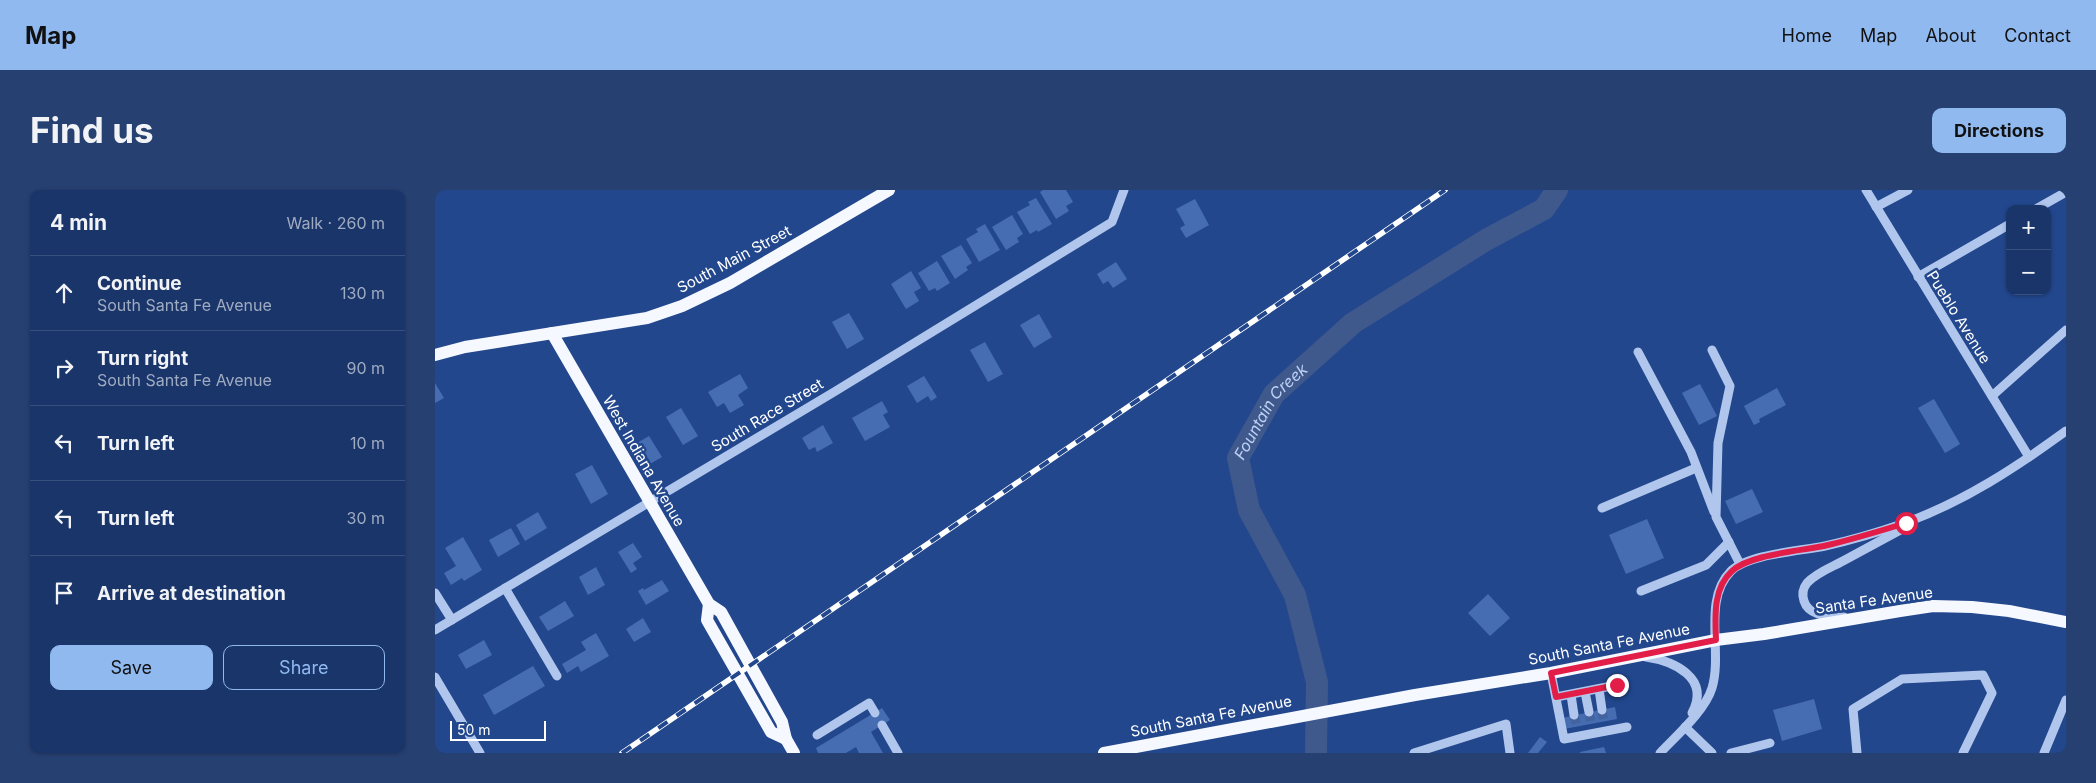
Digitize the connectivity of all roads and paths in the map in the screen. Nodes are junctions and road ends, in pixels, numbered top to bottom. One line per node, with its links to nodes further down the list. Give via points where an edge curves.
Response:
1 (889, 190): 11 (main road, South Main Street, via 730,283 682,306 647,318)
2 (1124, 190): 19 (street, South Race Street, via 1112,222)
3 (1865, 190): 7 (street, Pueblo Avenue)
4 (1908, 190): 7 (street)
5 (2066, 192): 6 (street)
6 (2043, 205)
7 (1876, 207): 9 (street, Pueblo Avenue)
8 (2006, 226): 9 (street)
9 (1918, 277): 15 (street, Pueblo Avenue)
10 (2066, 330): 15 (street)
11 (552, 333): 14 (main road, South Main Street); 19 (main road, West Indiana Avenue)
12 (1712, 350): 22 (street, via 1730,386 1718,442)
13 (1638, 352): 18 (street)
14 (435, 355)
15 (1991, 396): 17 (street, Pueblo Avenue)
16 (2066, 431): 17 (street)
17 (2029, 457): 21 (street, via 1987,485)
18 (1697, 468): 20 (street); 22 (street)
19 (648, 502): 25 (street, South Race Street); 55 (main road, West Indiana Avenue, via 709,604 721,612 782,722)
20 (1602, 508)
21 (1928, 514): 24 (street, via 1868,535); 28 (street, via 1807,583 1803,597 1810,611 1819,615)
22 (1716, 517): 23 (street)
23 (1729, 542): 24 (street); 26 (street, via 1706,565)
24 (1740, 564): 32 (street, via 1723,581 1717,595)
25 (505, 588): 29 (street, South Race Street); 36 (street)
26 (1641, 591)
27 (435, 593): 29 (street)
28 (1856, 618): 30 (main road, Santa Fe Avenue, via 1933,606 2009,611); 32 (main road, Santa Fe Avenue)
29 (452, 620): 31 (street, South Race Street)
30 (2066, 622)
31 (435, 630)
32 (1716, 640): 33 (main road, South Santa Fe Avenue); 50 (street, via 1712,688)
33 (1636, 655): 34 (main road, South Santa Fe Avenue); 50 (street, via 1673,663 1690,675 1696,706)
34 (1551, 673): 41 (street); 57 (main road, South Santa Fe Avenue)
35 (435, 676): 54 (street)
36 (557, 676)
37 (1617, 685): 38 (street)
38 (1599, 689): 39 (street); 43 (street)
39 (1585, 692): 40 (street); 44 (street)
40 (1571, 694): 41 (street); 46 (street)
41 (1556, 697): 51 (street, via 1563,739 1592,728)
42 (2066, 700): 65 (street)
43 (1602, 710)
44 (1589, 712)
45 (875, 713): 52 (street, via 869,703)
46 (1574, 715)
47 (1604, 721): 51 (street)
48 (882, 725): 56 (street)
49 (1627, 727): 51 (street)
50 (1685, 727): 60 (street); 61 (street)
51 (1606, 731)
52 (817, 734)
53 (1770, 743): 62 (street)
54 (480, 753)
55 (794, 753)
56 (899, 753)
57 (1104, 753)
58 (1414, 753): 59 (street, via 1506,724)
59 (1510, 753)
60 (1660, 753)
61 (1712, 753)
62 (1731, 753)
63 (1857, 753): 64 (street, via 1853,709 1902,679 1983,675 1992,693)
64 (1963, 753)
65 (2044, 753)

